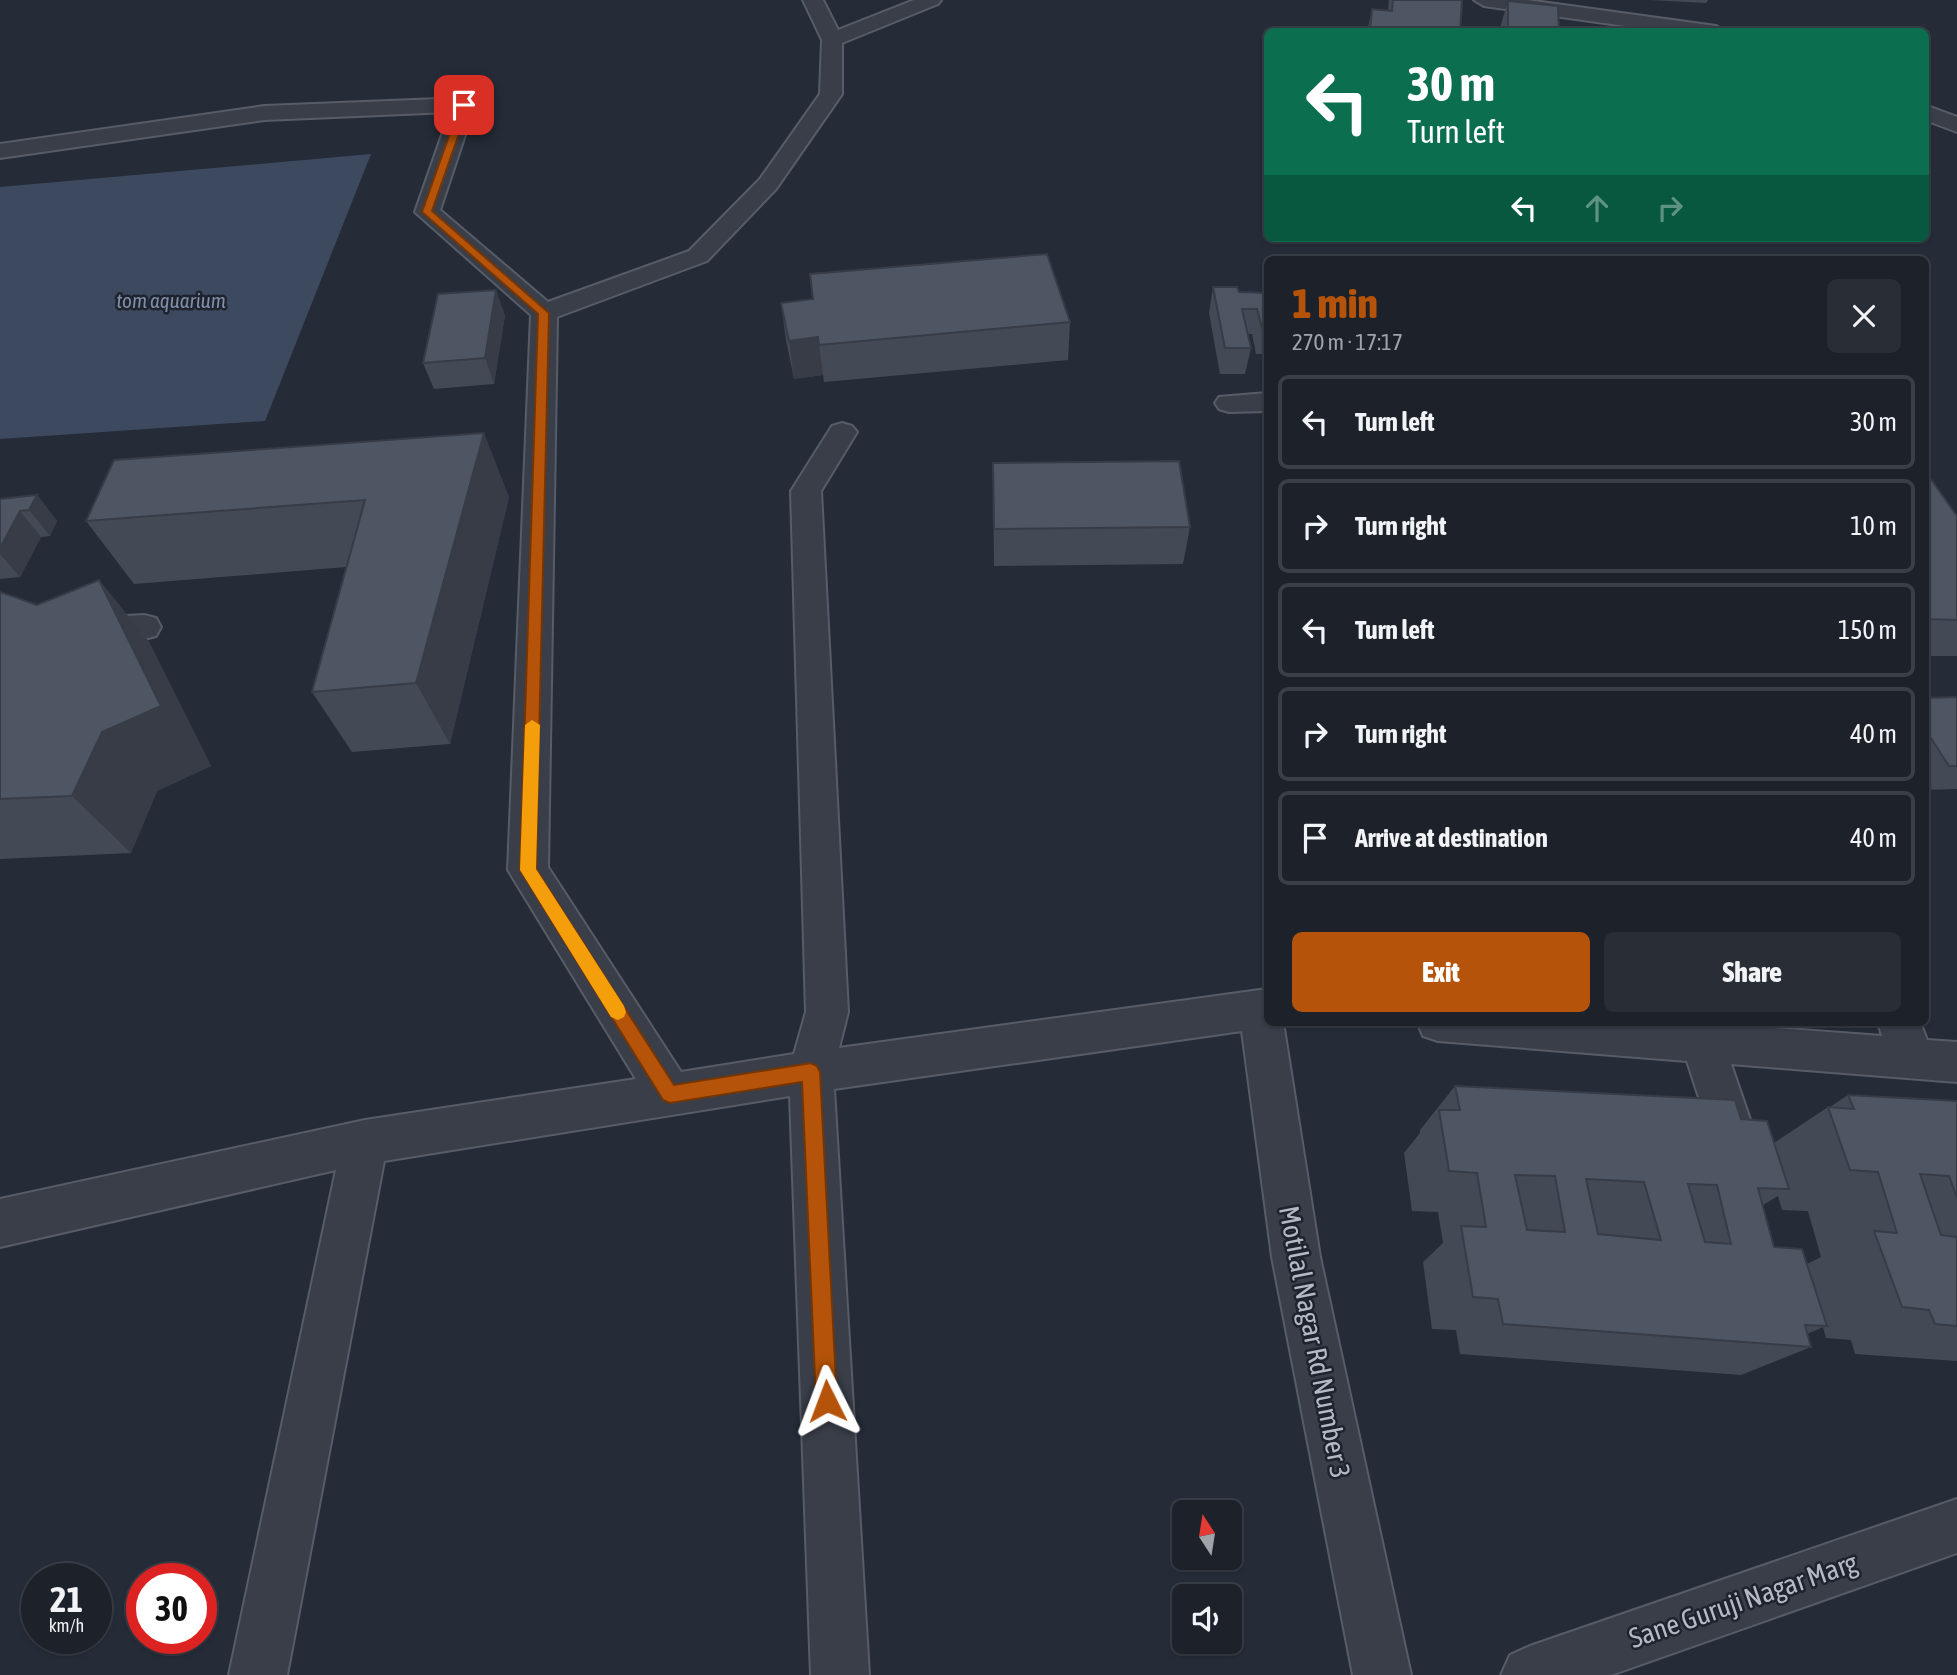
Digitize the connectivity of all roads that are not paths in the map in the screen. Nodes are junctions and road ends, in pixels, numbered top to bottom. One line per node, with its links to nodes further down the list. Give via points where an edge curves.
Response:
1 (813, 0): 7 (street)
2 (931, 0): 7 (street)
3 (1485, 0): 4 (street); 5 (street)
4 (1554, 14): 6 (street)
5 (1486, 22)
6 (1680, 28)
7 (832, 40): 11 (street, via 831,94 768,184 698,256)
8 (1929, 114): 9 (street)
9 (1957, 125)
10 (0, 151): 11 (street, via 264,113 464,105 427,212)
11 (544, 313): 24 (street, via 528,870)
12 (1229, 402): 13 (street)
13 (1264, 402)
14 (842, 432): 23 (street, via 806,491 827,1012)
15 (144, 628): 16 (street)
16 (0, 635)
17 (1264, 1007): 23 (street)
18 (1266, 1026): 31 (street, Motilal Nagar Rd Number 3, via 1296,1257)
19 (1486, 1026): 21 (street)
20 (1905, 1041): 21 (street); 22 (street)
21 (1703, 1044): 26 (street)
22 (1957, 1062)
23 (811, 1072): 24 (street); 30 (street)
24 (670, 1094): 25 (street)
25 (365, 1142): 27 (street); 29 (street)
26 (1749, 1188)
27 (0, 1223)
28 (1957, 1526): 32 (street, Sane Guruji Nagar Marg)
29 (258, 1675)
30 (840, 1675)
31 (1382, 1675)
32 (1530, 1675)

